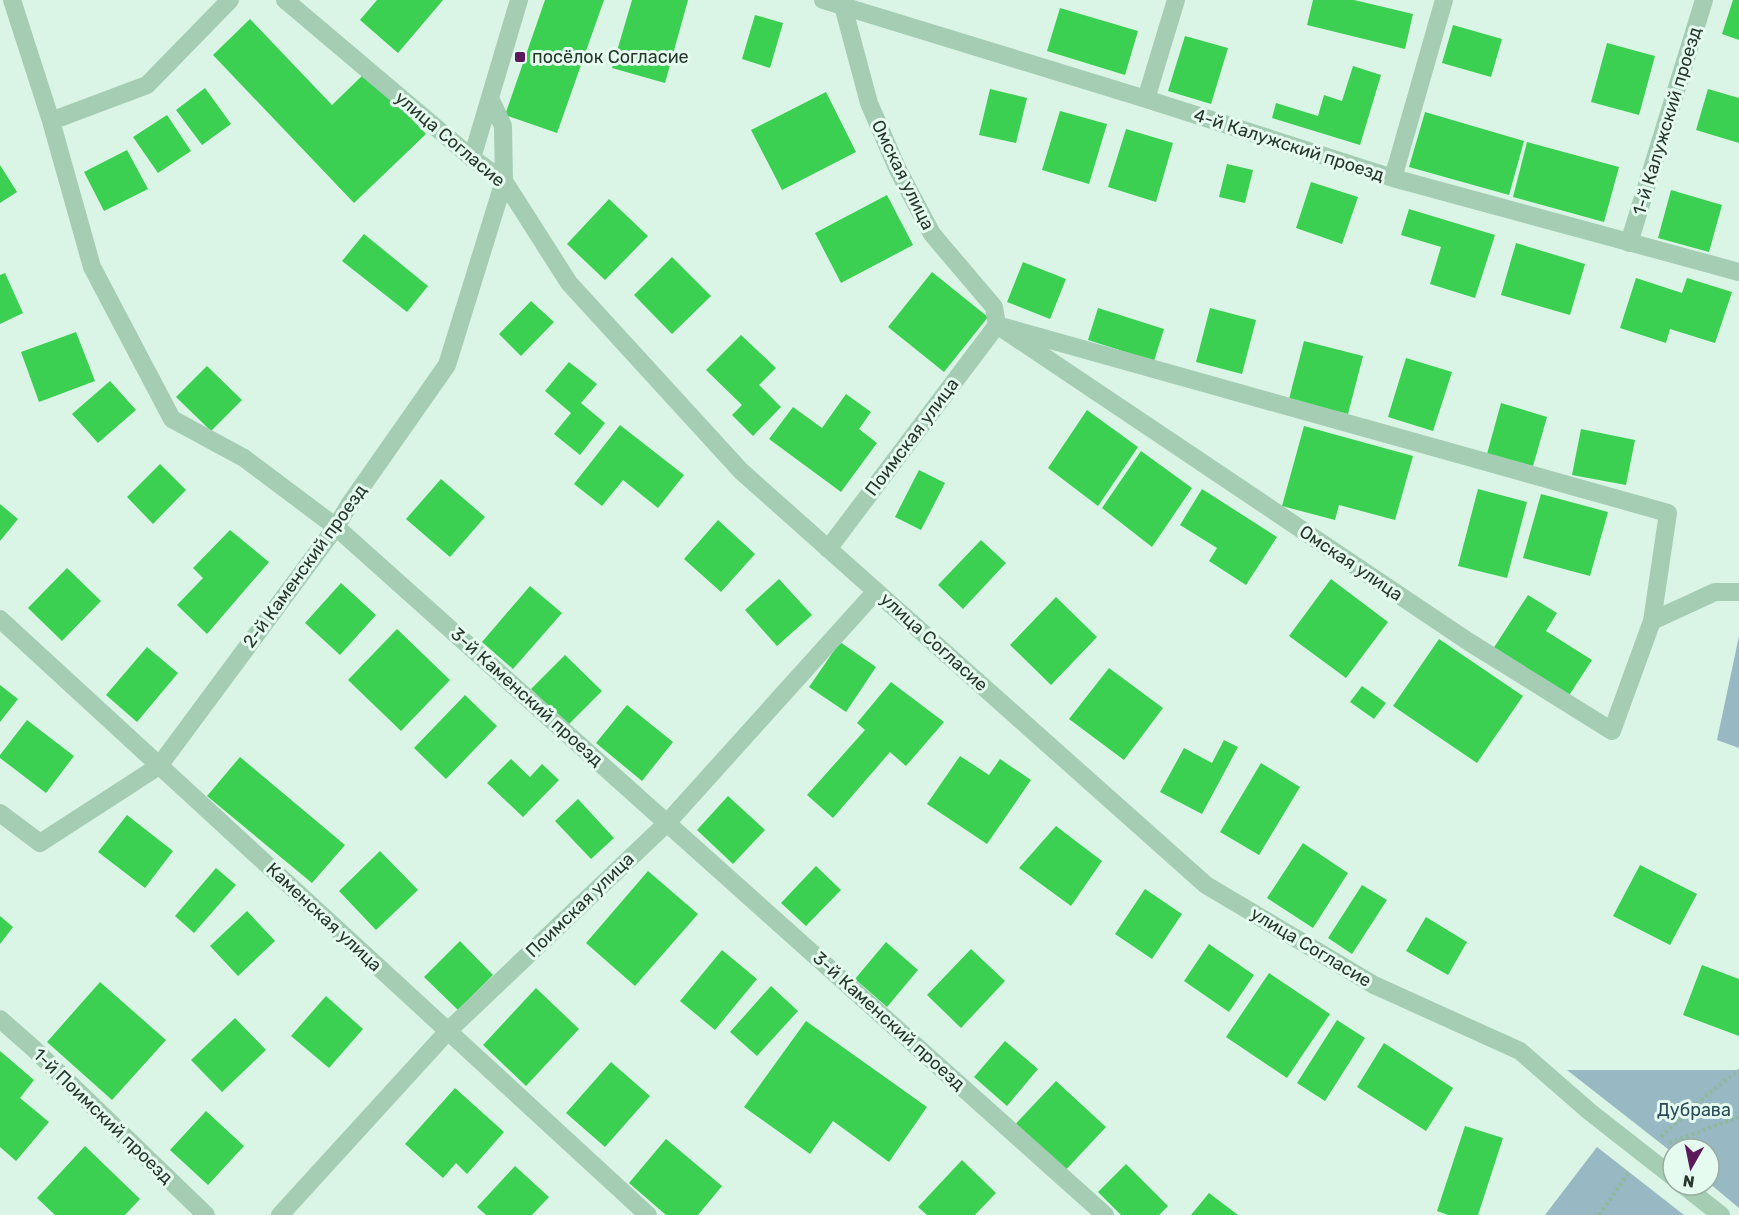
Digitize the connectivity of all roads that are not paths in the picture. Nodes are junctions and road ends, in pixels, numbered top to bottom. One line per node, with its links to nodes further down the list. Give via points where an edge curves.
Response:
1 (12, 0): 12 (street, 3-й Каменский проезд)
2 (230, 0): 12 (street, via 147,85)
3 (285, 0): 13 (street, улица Согласие)
4 (519, 0): 10 (street)
5 (823, 0): 9 (street, 4-й Калужский проезд)
6 (1176, 0): 11 (street)
7 (1444, 0): 14 (street)
8 (1704, 0): 16 (street, 1-й Калужский проезд)
9 (844, 3): 11 (street, 4-й Калужский проезд); 18 (street, Омская улица, via 868,103 898,170 932,234 994,308)
10 (490, 98): 13 (street); 15 (street, via 503,126)
11 (1146, 99): 14 (street, 4-й Калужский проезд)
12 (51, 121): 19 (street, 3-й Каменский проезд, via 92,267 172,419 244,458)
13 (472, 158): 15 (street, улица Согласие)
14 (1393, 178): 16 (street, 4-й Калужский проезд)
15 (504, 181): 19 (street, 2-й Каменский проезд, via 447,365); 20 (street, улица Согласие, via 569,283 741,471)
16 (1629, 243): 17 (street, 4-й Калужский проезд)
17 (1739, 272)
18 (997, 326): 20 (street, Поимская улица); 24 (street, Омская улица, via 1668,513); 24 (street, Омская улица, via 1469,642 1612,731)
19 (336, 527): 25 (street, 2-й Каменский проезд); 27 (street, 3-й Каменский проезд)
20 (828, 549): 21 (street, улица Согласие)
21 (876, 591): 27 (street, Поимская улица); 30 (street, улица Согласие, via 1206,885 1374,985 1520,1051)
22 (1739, 592): 24 (street, via 1715,592)
23 (0, 619): 25 (street, Каменская улица)
24 (1652, 621)
25 (159, 765): 26 (street, 2-й Каменский проезд, via 40,843); 29 (street, Каменская улица)
26 (0, 813)
27 (667, 823): 29 (street, Поимская улица); 35 (street, 3-й Каменский проезд)
28 (0, 1019): 32 (street, 1-й Поимский проезд)
29 (448, 1031): 33 (street, Поимская улица); 34 (street, Каменская улица)
30 (1661, 1167)
31 (1698, 1197): 36 (street)
32 (206, 1215)
33 (280, 1215)
34 (648, 1215)
35 (1106, 1215)
36 (1721, 1215)

